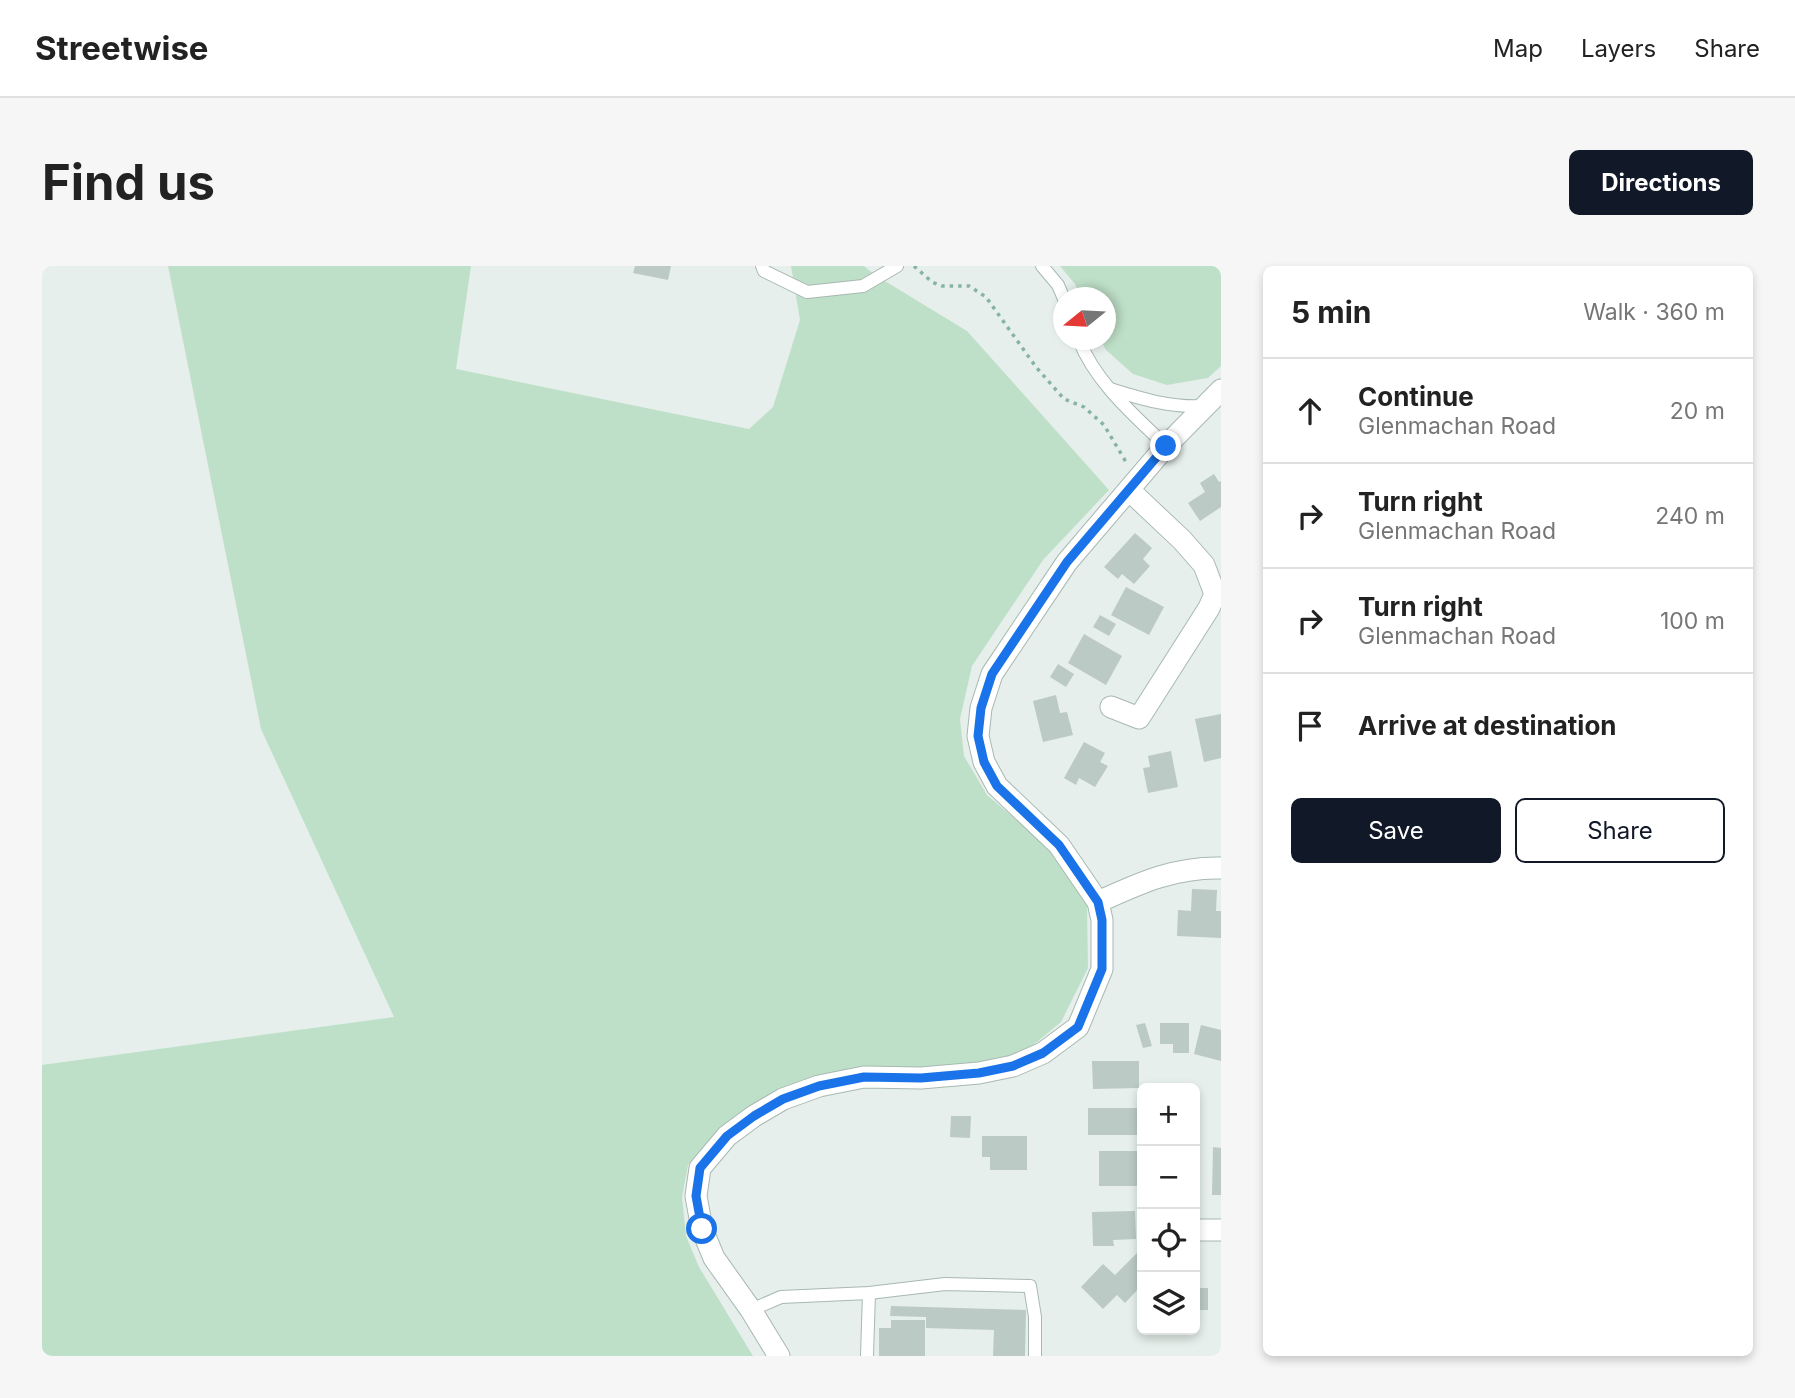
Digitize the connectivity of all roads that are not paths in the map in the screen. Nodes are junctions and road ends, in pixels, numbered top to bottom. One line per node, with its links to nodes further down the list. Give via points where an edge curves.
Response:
1 (762, 266): 2 (lane, via 807,292 863,286)
2 (897, 266)
3 (1042, 266): 4 (lane)
4 (1059, 287)
5 (1083, 350): 6 (lane)
6 (1110, 388): 8 (lane, via 1151,402); 9 (lane)
7 (1221, 390): 8 (street)
8 (1206, 406): 9 (street)
9 (1166, 446): 10 (street)
10 (1135, 483): 11 (street, via 1204,565); 14 (street, via 1067,562 992,674 978,736 984,762 997,786 1059,845)
11 (1218, 596): 12 (street, via 1139,718)
12 (1111, 707)
13 (1221, 868): 14 (street, via 1197,867 1149,878)
14 (1098, 902): 18 (street, via 1102,969 1078,1027 1043,1053 979,1073 864,1077 819,1086 783,1099 727,1136 700,1168 696,1196 714,1258)
15 (1200, 1230): 16 (street)
16 (1221, 1230)
17 (869, 1293): 18 (lane, via 781,1297); 20 (lane); 21 (lane, via 945,1284 1030,1286)
18 (751, 1310): 19 (street)
19 (779, 1356)
20 (867, 1356)
21 (1035, 1356)

